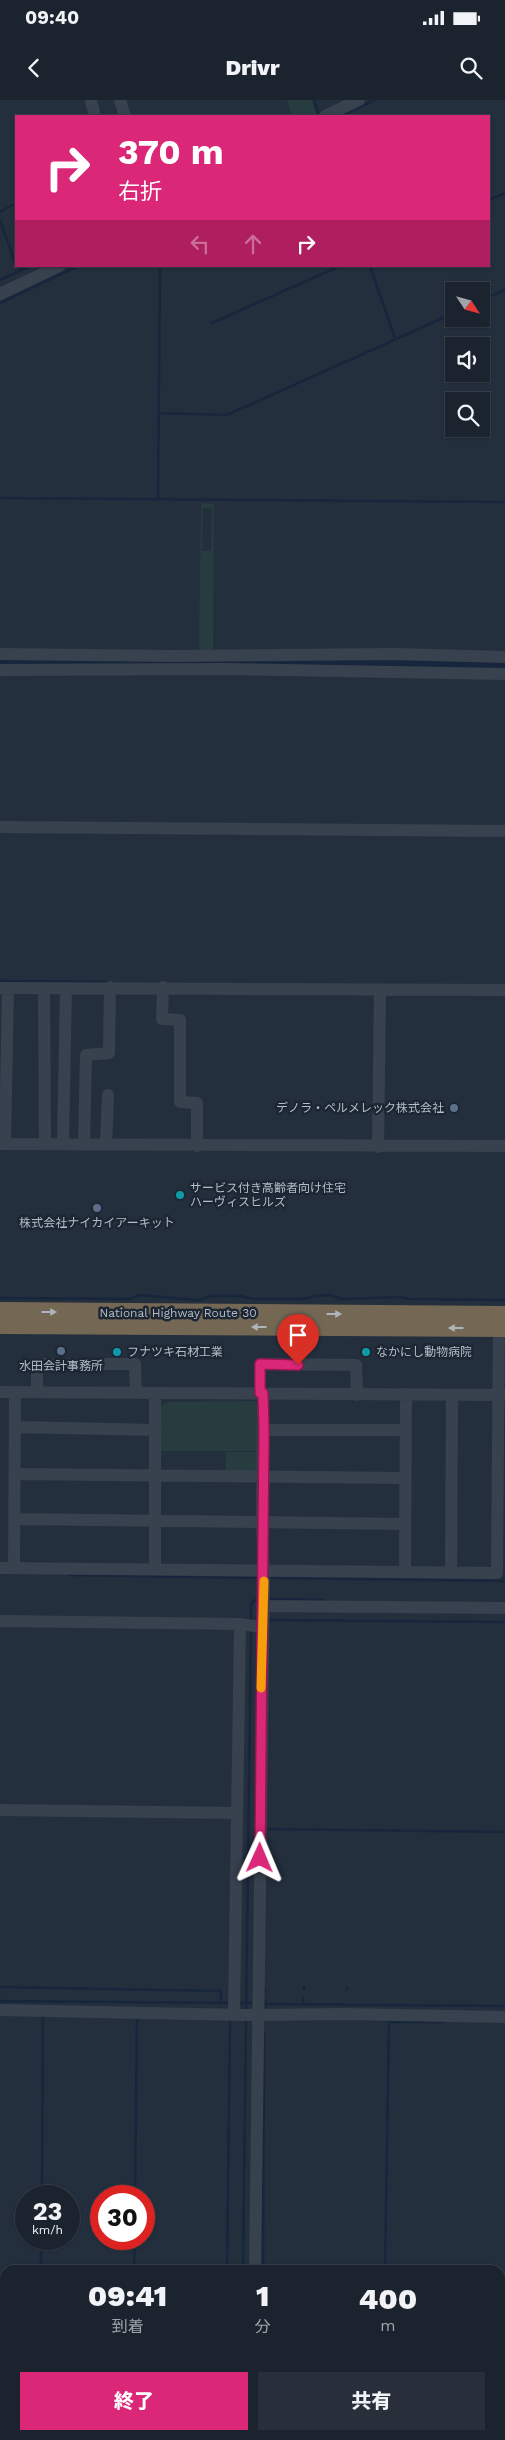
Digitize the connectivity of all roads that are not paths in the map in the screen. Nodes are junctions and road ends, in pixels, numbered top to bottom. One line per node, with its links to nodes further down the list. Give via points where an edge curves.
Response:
1 (120, 100): 5 (street)
2 (359, 100): 6 (street)
3 (91, 101): 4 (street)
4 (95, 115)
5 (125, 115)
6 (327, 115)
7 (57, 267): 8 (street)
8 (0, 294)
9 (0, 654): 10 (street)
10 (505, 657)
11 (0, 670): 12 (street, via 224,669)
12 (505, 674)
13 (0, 828): 14 (street)
14 (505, 831)
15 (110, 987): 16 (street); 19 (street); 27 (street, via 109,1053 86,1055)
16 (163, 987): 20 (street); 28 (street, via 162,1019 180,1020 180,1102 197,1103)
17 (4, 988): 18 (street); 24 (street)
18 (44, 988): 19 (street); 25 (street)
19 (66, 988): 26 (street)
20 (380, 990): 21 (street); 29 (street)
21 (505, 990)
22 (108, 1095): 23 (street)
23 (106, 1140): 27 (street); 28 (street)
24 (4, 1141): 25 (street)
25 (45, 1141): 26 (street)
26 (63, 1141): 27 (street)
27 (85, 1141)
28 (197, 1141): 29 (street)
29 (378, 1144): 30 (street)
30 (505, 1146)
31 (0, 1311): 32 (highway, National Highway Route 30, one-way to 32)
32 (502, 1321): 33 (highway, National Highway Route 30, one-way to 33); 43 (street)
33 (0, 1325)
34 (0, 1392): 35 (street)
35 (14, 1392): 36 (street); 44 (street)
36 (37, 1392): 37 (street); 37 (street, via 37,1364 136,1364)
37 (136, 1393): 38 (street)
38 (156, 1393): 39 (street); 45 (street)
39 (262, 1393): 40 (street); 40 (street, via 260,1364 356,1365); 46 (street)
40 (357, 1394): 41 (street)
41 (406, 1394): 42 (street); 47 (street)
42 (452, 1395): 43 (street); 61 (street)
43 (502, 1395): 56 (street)
44 (15, 1427): 45 (street); 48 (street)
45 (156, 1430): 49 (street)
46 (264, 1430): 47 (street); 50 (street)
47 (405, 1430): 51 (street)
48 (16, 1474): 49 (street); 52 (street)
49 (155, 1475): 50 (street); 53 (street)
50 (263, 1475): 51 (street); 54 (street)
51 (404, 1478): 55 (street)
52 (15, 1519): 53 (street); 58 (street)
53 (155, 1520): 54 (street); 59 (street)
54 (262, 1521): 55 (street); 62 (street)
55 (405, 1524): 60 (street)
56 (502, 1531): 61 (street, via 496,1573)
57 (0, 1568): 58 (street)
58 (14, 1568): 59 (street)
59 (155, 1569): 62 (street)
60 (405, 1572): 61 (street); 62 (street)
61 (450, 1572)
62 (264, 1575): 63 (street)
63 (264, 1602): 64 (street); 66 (street)
64 (505, 1608)
65 (0, 1621): 66 (street)
66 (251, 1626): 68 (street); 70 (street)
67 (0, 1810): 68 (street)
68 (237, 1813): 70 (street)
69 (0, 2010): 70 (street)
70 (242, 2011): 71 (street); 72 (street)
71 (505, 2017)
72 (255, 2265)

